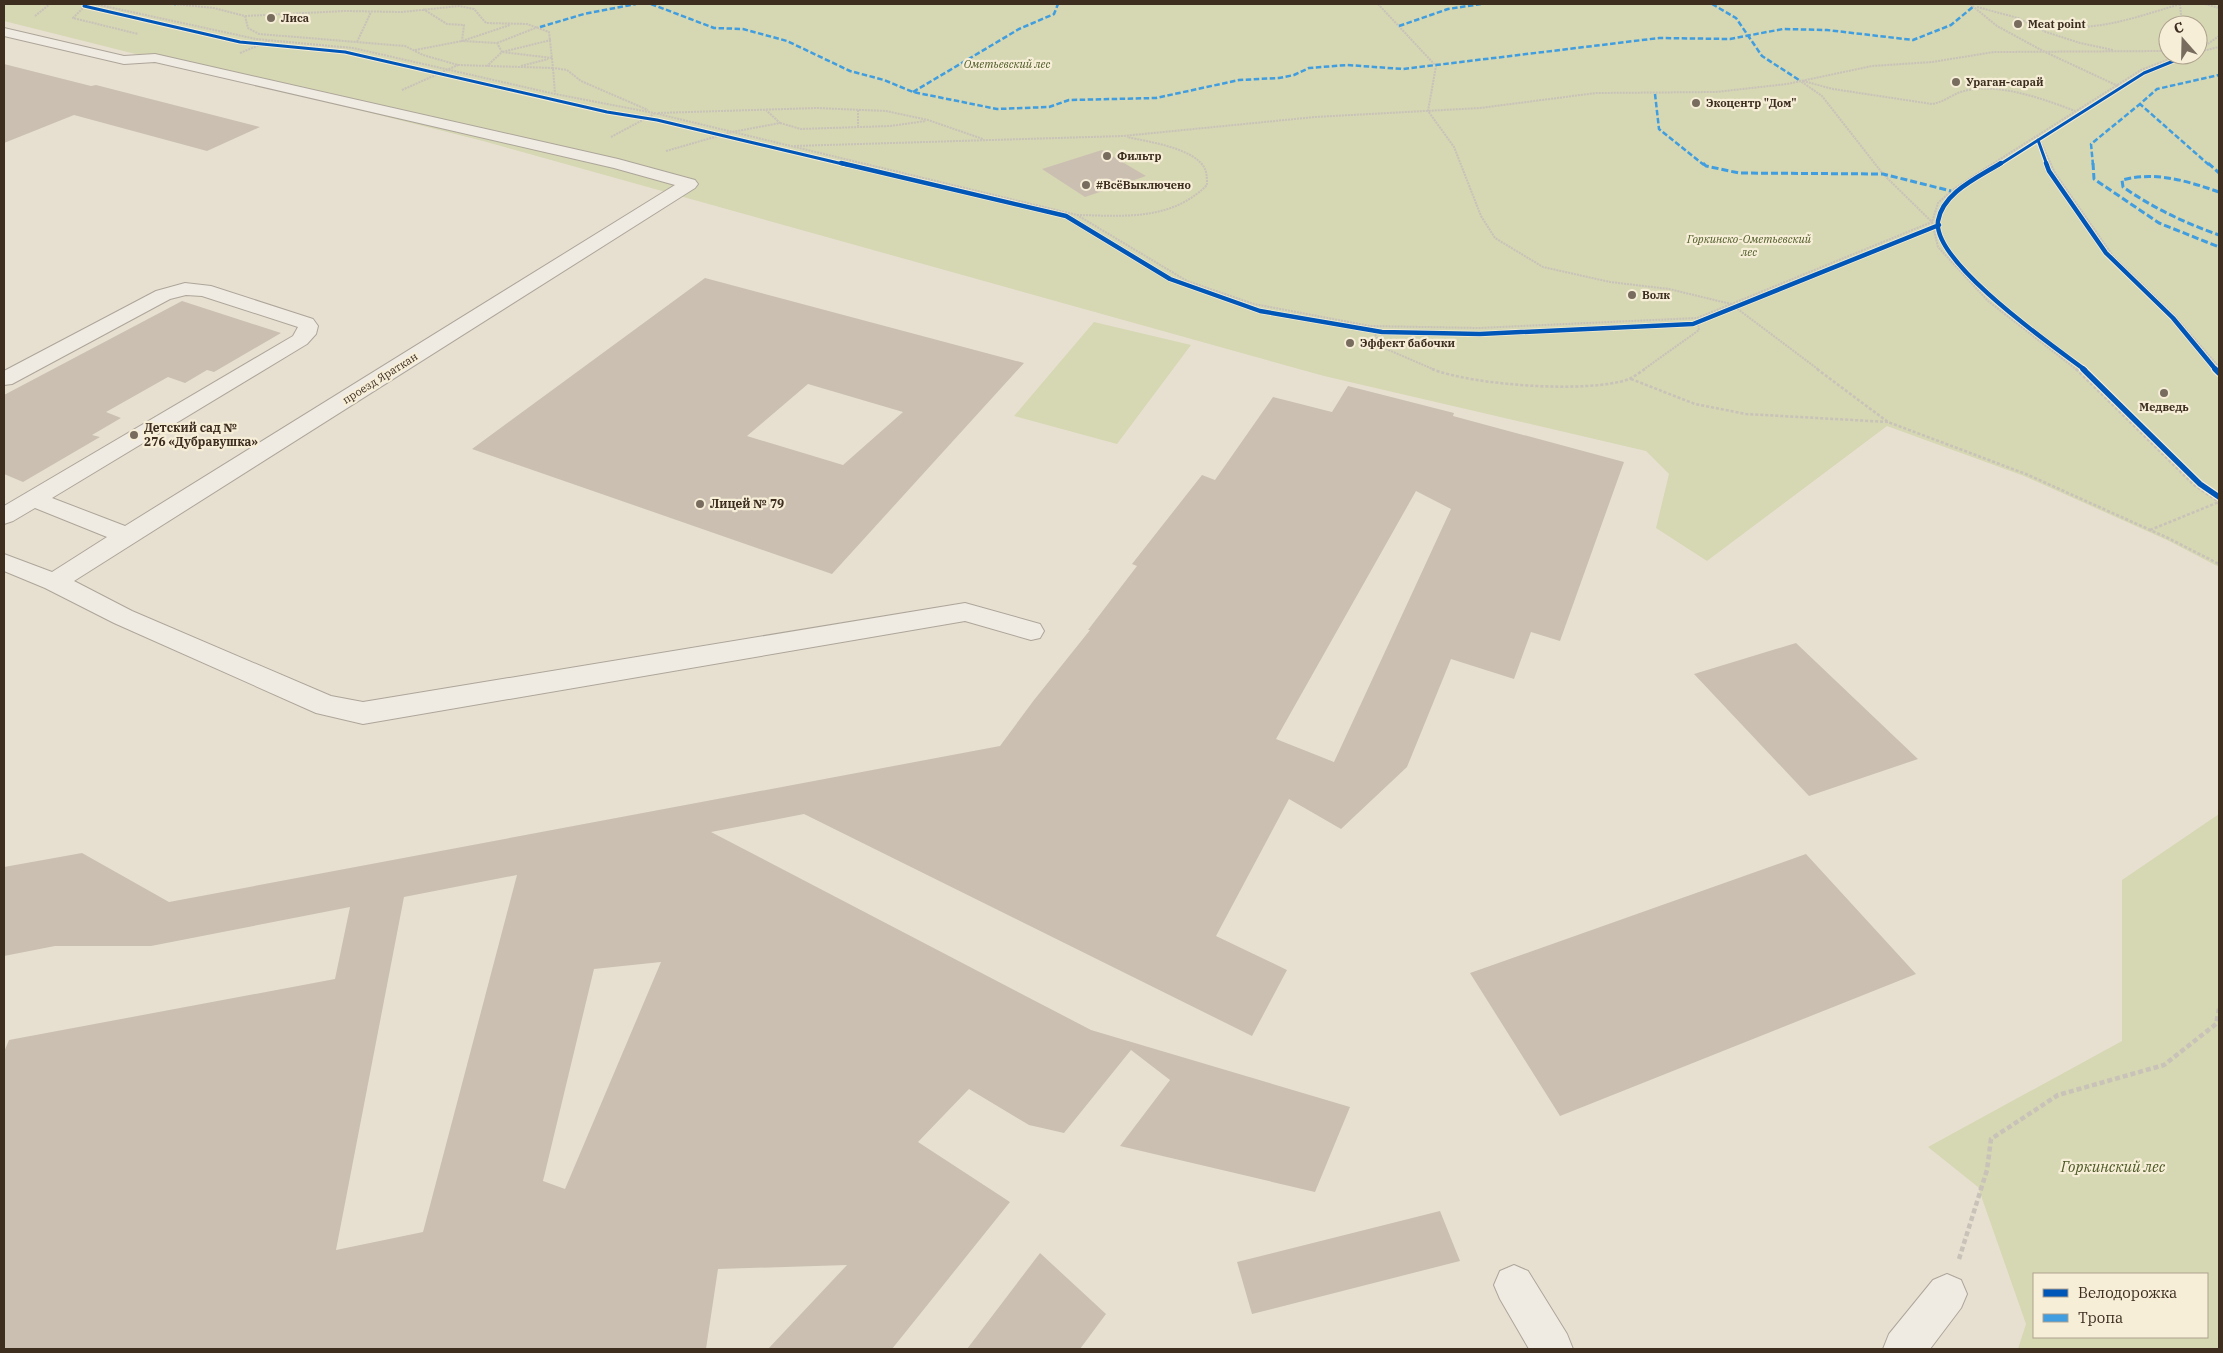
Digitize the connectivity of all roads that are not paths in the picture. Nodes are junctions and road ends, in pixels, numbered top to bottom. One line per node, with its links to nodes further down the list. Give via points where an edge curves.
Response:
1 (4, 32): 3 (street)
2 (4, 44): 3 (street, via 101,68)
3 (124, 60): 5 (street, via 155,58)
4 (656, 155): 5 (street)
5 (618, 164): 9 (street, проезд Яраткан, via 689,184)
6 (4, 379): 7 (street, via 177,291 204,290 308,326 300,340)
7 (33, 499): 8 (street); 9 (street)
8 (6, 513)
9 (127, 536): 11 (street, проезд Яраткан)
10 (4, 562): 11 (street)
11 (54, 582): 12 (street, via 123,617 326,706 363,713 965,612)
12 (1031, 631)
13 (1514, 1285): 15 (street)
14 (1947, 1294): 16 (street)
15 (1552, 1349)
16 (1904, 1349)

